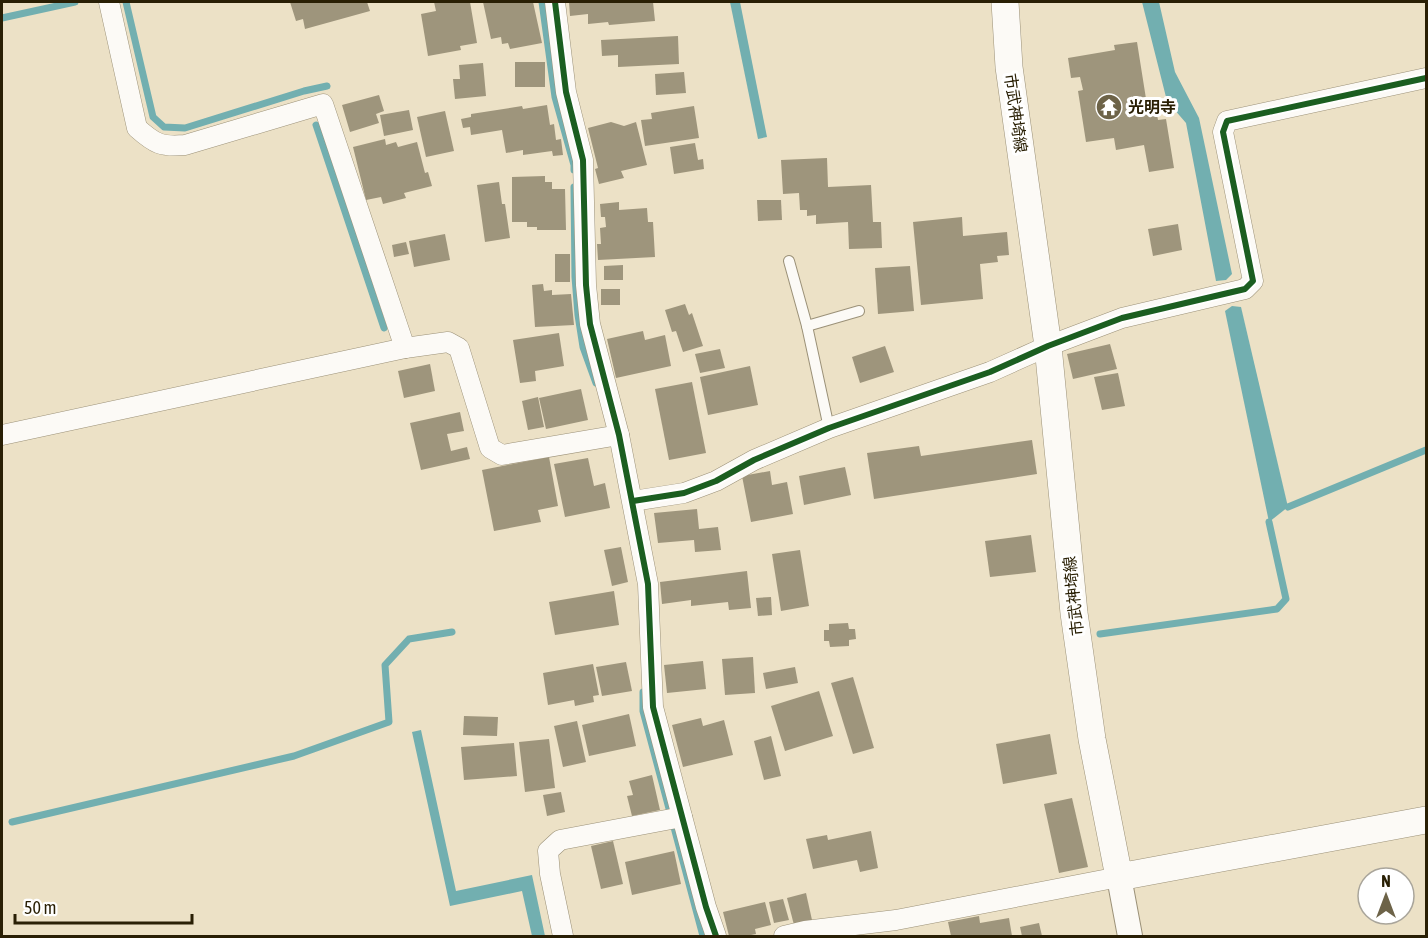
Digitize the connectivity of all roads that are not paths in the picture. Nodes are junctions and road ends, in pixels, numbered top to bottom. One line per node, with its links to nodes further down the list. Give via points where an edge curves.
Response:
1 (109, 2): 9 (street, via 136,128 150,140 167,147 185,145 323,104)
2 (555, 2): 12 (street, via 566,92 583,160 590,324)
3 (1005, 2): 8 (main road, 市武神埼線, via 1009,67)
4 (1426, 78): 8 (street, via 1227,121 1223,132 1253,281 1245,289 1122,318)
5 (789, 261): 7 (lane)
6 (859, 311): 7 (lane)
7 (807, 326): 10 (lane)
8 (1048, 346): 10 (street, via 990,372); 16 (main road, 市武神埼線, via 1074,613 1092,739)
9 (405, 348): 11 (street); 12 (street, via 448,342 459,348 490,448 502,455)
10 (829, 428): 13 (street, via 684,493)
11 (2, 435)
12 (619, 435): 13 (street)
13 (633, 501): 14 (street, via 648,584 653,708)
14 (682, 817): 17 (street, via 560,840 548,851); 18 (street)
15 (1426, 820): 16 (main road)
16 (1119, 877): 19 (street, via 896,920); 20 (street)
17 (563, 936)
18 (716, 936)
19 (784, 936)
20 (1130, 936)

